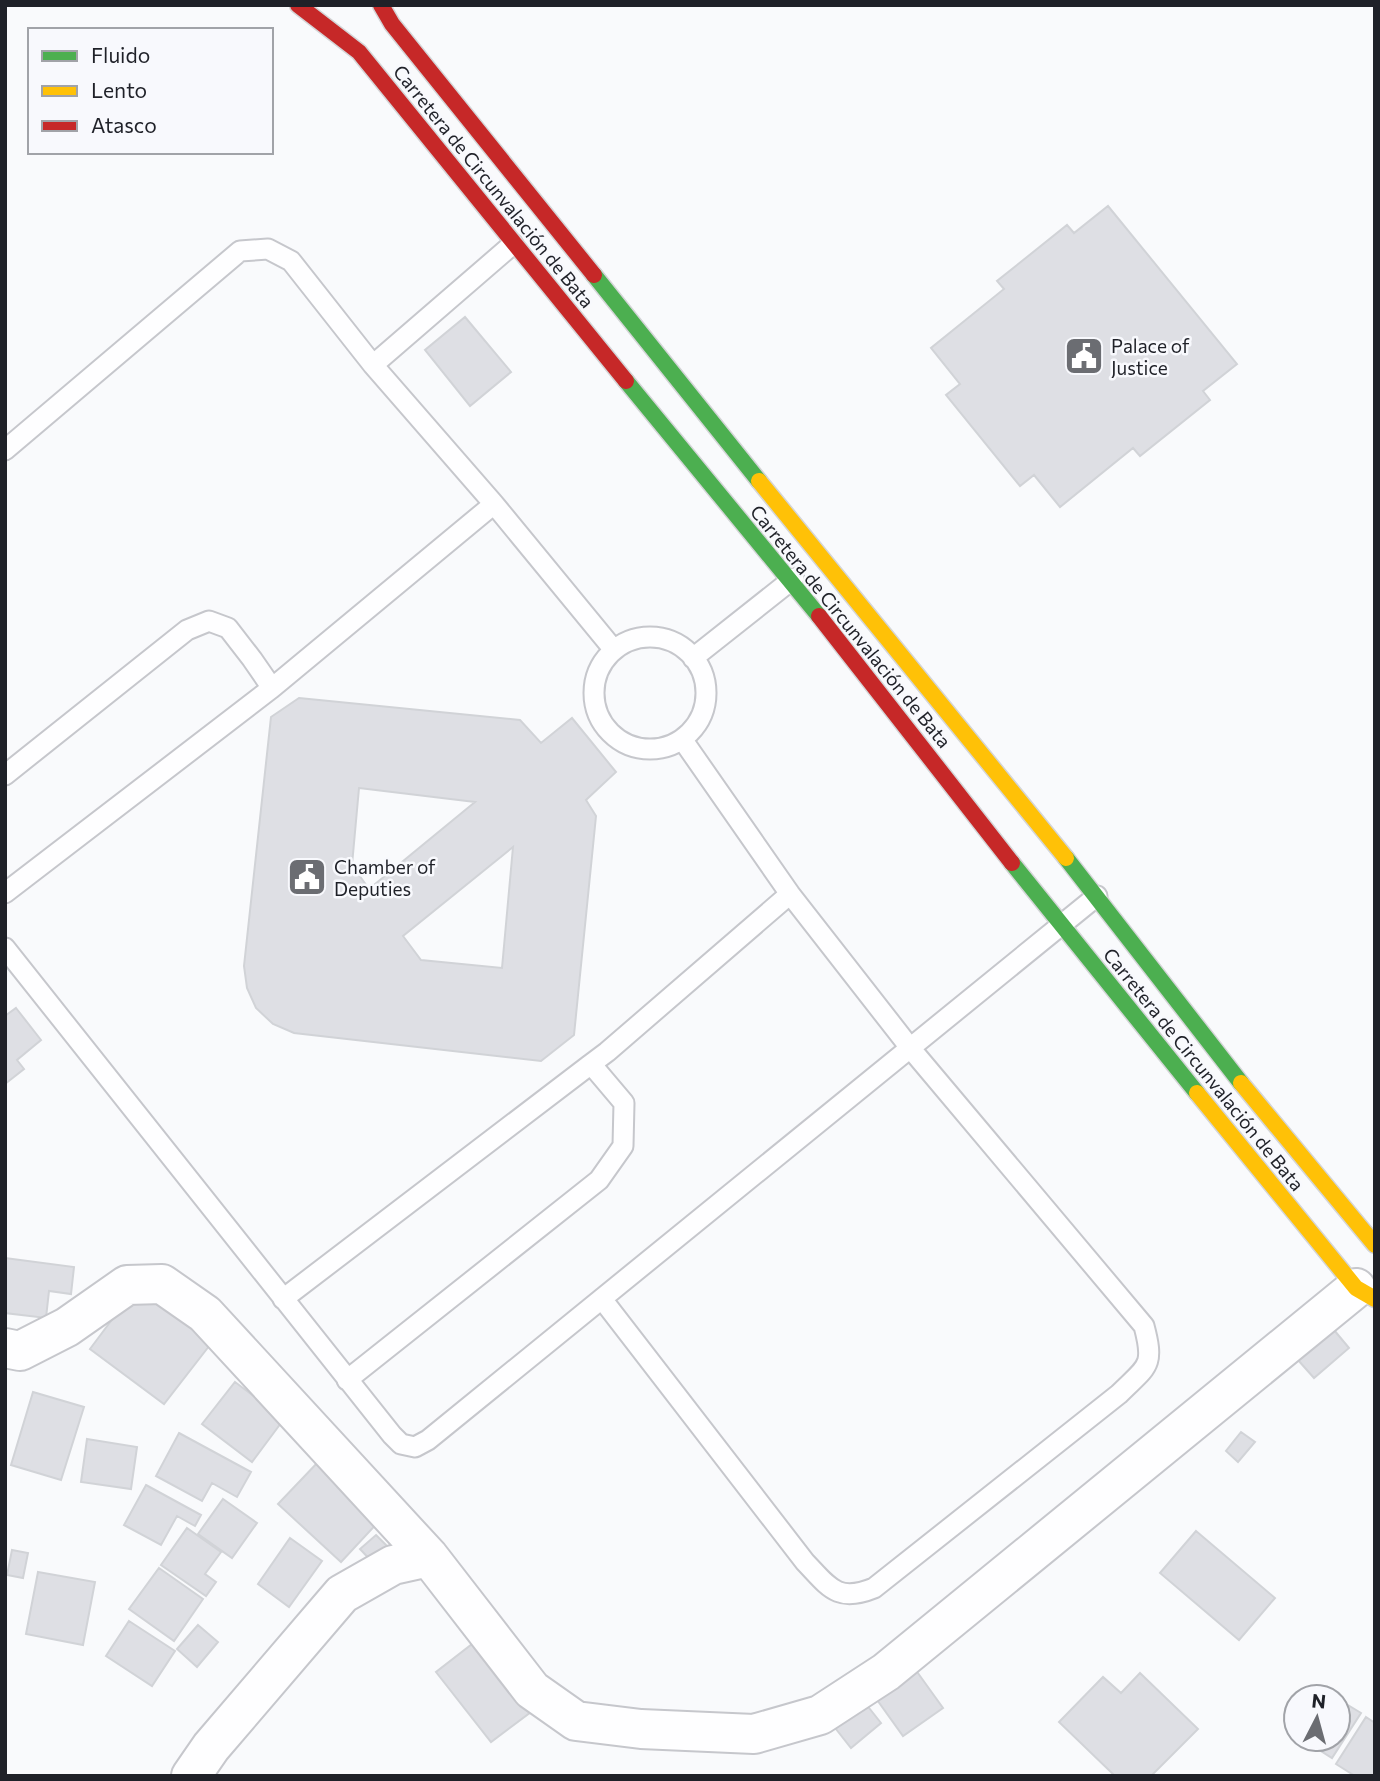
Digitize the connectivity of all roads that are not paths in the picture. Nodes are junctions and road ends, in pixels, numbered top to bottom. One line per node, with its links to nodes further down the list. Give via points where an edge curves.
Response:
1 (298, 5): 3 (main road, Carretera de Circunvalación de Bata, via 359,52)
2 (381, 5): 7 (main road, Carretera de Circunvalación de Bata)
3 (513, 244): 4 (lane); 8 (main road, Carretera de Circunvalación de Bata)
4 (373, 365): 5 (lane, via 291,261 268,250 240,251); 6 (lane)
5 (5, 450)
6 (494, 504): 9 (lane); 11 (lane)
7 (820, 555): 8 (lane); 16 (main road, Carretera de Circunvalación de Bata)
8 (789, 582): 10 (lane); 17 (main road, Carretera de Circunvalación de Bata, via 859,664)
9 (614, 649): 10 (lane, via 629,641 664,639); 12 (lane, via 594,682 594,701 611,735 646,750 665,748)
10 (693, 658): 12 (lane, via 706,692 704,710)
11 (272, 688): 13 (lane, via 228,628 209,621 187,630); 14 (lane)
12 (682, 739): 15 (lane)
13 (5, 775)
14 (5, 893)
15 (790, 894): 19 (lane); 20 (lane)
16 (1097, 896): 17 (lane); 21 (main road, Carretera de Circunvalación de Bata, via 1254,1100)
17 (1060, 926): 19 (lane); 22 (main road, Carretera de Circunvalación de Bata)
18 (5, 948): 23 (lane)
19 (911, 1049): 24 (lane); 24 (lane, via 1144,1326 1150,1348 1147,1365 1119,1394 874,1588 857,1595 833,1591 805,1562)
20 (591, 1064): 23 (lane); 26 (lane, via 624,1103 623,1146 600,1180)
21 (1375, 1245)
22 (1366, 1294): 27 (street, via 886,1672 820,1715 767,1731 654,1730 576,1721 532,1690)
23 (283, 1299): 26 (lane)
24 (602, 1300): 26 (lane, via 415,1447 392,1436)
25 (5, 1348): 27 (street, via 20,1351 68,1327 127,1285 162,1284 205,1314)
26 (347, 1380)
27 (429, 1557): 28 (street, via 393,1564 342,1594)
28 (191, 1776)

